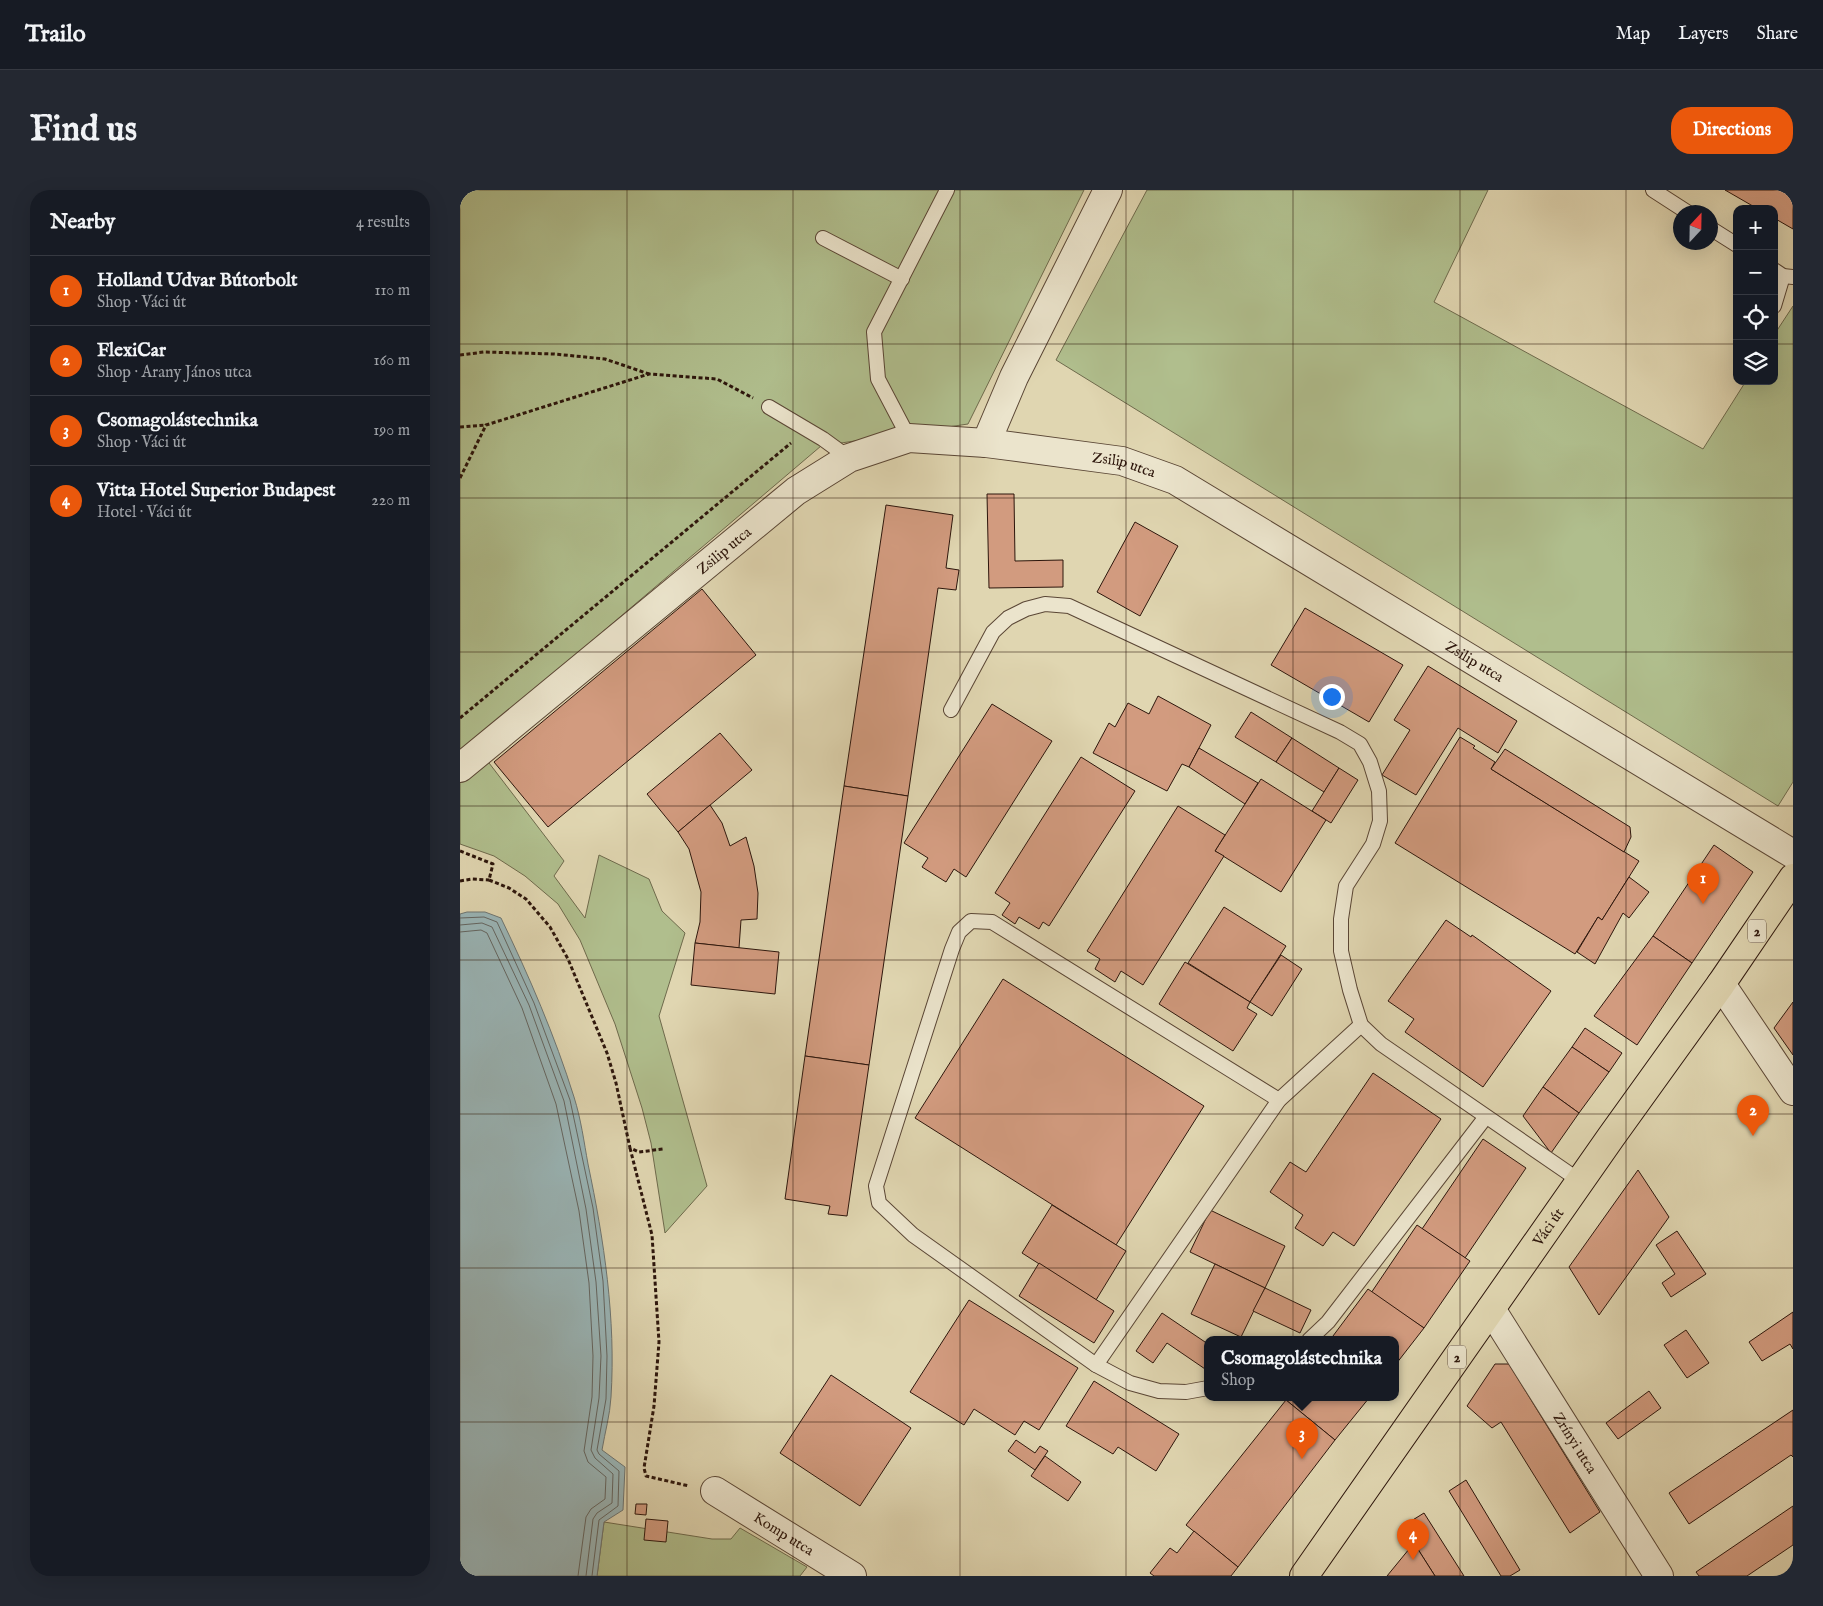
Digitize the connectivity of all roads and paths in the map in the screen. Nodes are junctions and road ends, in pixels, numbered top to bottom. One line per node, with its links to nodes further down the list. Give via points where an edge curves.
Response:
1 (947, 190): 9 (lane)
2 (1108, 190): 18 (street, via 1014,377)
3 (1653, 190): 4 (lane)
4 (1676, 205)
5 (1718, 233): 7 (lane)
6 (823, 238): 9 (lane)
7 (1733, 242)
8 (1783, 274): 10 (lane)
9 (902, 279): 17 (lane, via 874,332 878,379)
10 (1777, 295)
11 (460, 355): 12 (path, via 484,352 605,359)
12 (649, 374): 13 (path, via 717,378); 14 (path)
13 (769, 407): 16 (lane)
14 (486, 425): 15 (path); 20 (path)
15 (460, 427)
16 (807, 430): 19 (lane); 22 (path)
17 (909, 438): 18 (street, Zsilip utca); 19 (street, Zsilip utca)
18 (986, 442): 25 (street, Zsilip utca, via 1122,461 1175,480)
19 (849, 458): 23 (street, Zsilip utca, via 796,491)
20 (460, 478)
21 (951, 710): 30 (lane, via 993,632 1014,615 1045,604 1069,606 1360,744 1370,762 1379,791 1380,821 1373,844 1346,886 1341,918 1341,951)
22 (460, 718)
23 (460, 768)
24 (460, 851): 27 (path, via 493,864)
25 (1793, 854)
26 (1793, 878): 29 (main road, Váci út / 2)
27 (489, 880): 28 (path); 34 (path, via 526,899 550,926 568,959 607,1053)
28 (460, 881)
29 (1721, 984): 31 (street); 36 (main road, Váci út / 2)
30 (1361, 1024): 32 (lane); 33 (lane, via 1381,1044)
31 (1793, 1091)
32 (1279, 1100): 39 (lane); 39 (lane, via 992,922 972,921 959,932 876,1186 879,1203 913,1235)
33 (1485, 1118): 36 (lane); 38 (lane, via 1328,1322)
34 (630, 1148): 35 (path, via 639,1152); 41 (path, via 652,1234 659,1342 654,1406 644,1468 646,1476)
35 (663, 1149)
36 (1580, 1181): 37 (main road, Váci út / 2)
37 (1491, 1309): 43 (main road, Váci út / 2); 44 (street, Zrínyi utca)
38 (1313, 1336)
39 (1096, 1365): 40 (lane, via 1130,1382 1158,1391)
40 (1204, 1389)
41 (715, 1491): 42 (street, Komp utca)
42 (852, 1576)
43 (1304, 1576)
44 (1659, 1576)

